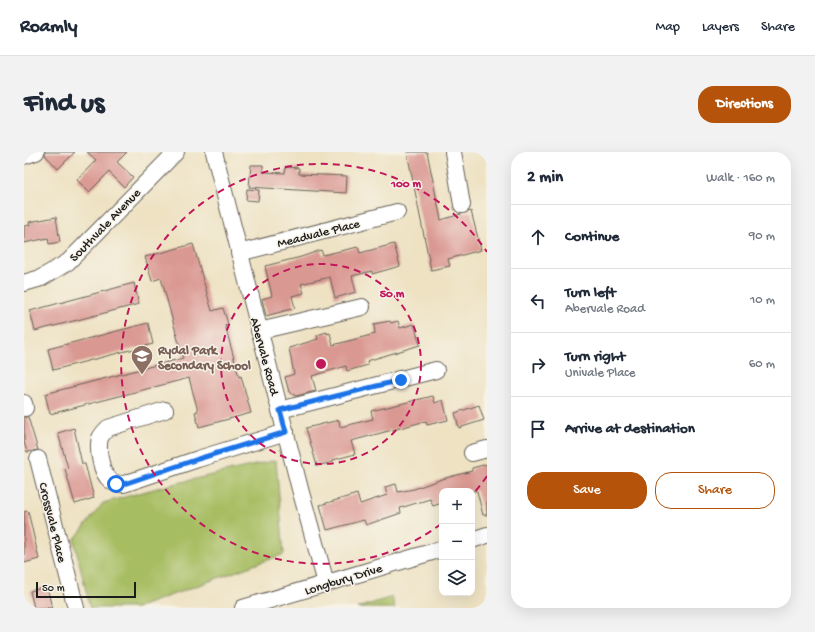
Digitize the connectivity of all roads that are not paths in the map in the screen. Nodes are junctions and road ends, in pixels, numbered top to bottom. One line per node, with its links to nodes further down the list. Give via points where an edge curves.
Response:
1 (36, 152): 5 (street)
2 (176, 152): 9 (street, Southvale Avenue, via 68,262 41,278)
3 (214, 152): 8 (street, Abervale Road)
4 (453, 152): 6 (street)
5 (24, 156)
6 (462, 205)
7 (397, 212): 8 (street, Meadvale Place)
8 (239, 252): 11 (street, Abervale Road)
9 (24, 283)
10 (362, 307): 11 (street)
11 (260, 331): 14 (street, Abervale Road)
12 (436, 370): 14 (street)
13 (166, 410): 15 (street, via 108,428 103,433 100,447 104,474 109,480 116,484 124,484)
14 (280, 410): 15 (street, Abervale Road)
15 (286, 432): 20 (street, Abervale Road)
16 (38, 459): 21 (street, Crossvale Place)
17 (487, 535): 18 (street)
18 (475, 539)
19 (439, 549): 20 (street, Longbury Drive)
20 (326, 582): 22 (street, Longbury Drive)
21 (76, 608)
22 (243, 608)

